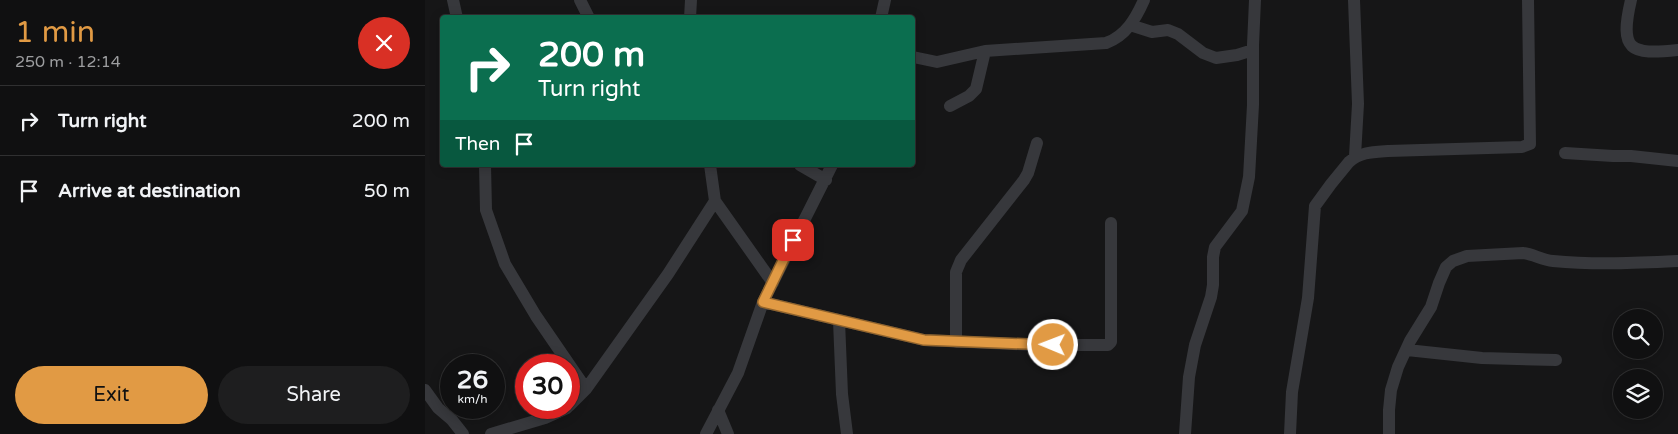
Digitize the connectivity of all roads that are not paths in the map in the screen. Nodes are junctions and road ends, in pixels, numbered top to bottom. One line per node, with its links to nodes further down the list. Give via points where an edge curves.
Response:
1 (453, 0): 11 (street)
2 (580, 0): 12 (street)
3 (588, 0): 13 (street)
4 (691, 0): 14 (street)
5 (885, 0): 15 (street)
6 (1144, 0): 16 (street)
7 (1255, 0): 17 (street)
8 (1355, 0): 24 (street, via 1358,104)
9 (1528, 0): 24 (street, via 1530,144 1522,147 1388,150)
10 (1631, 0): 18 (street, via 1627,40 1633,48 1641,52)
11 (456, 15)
12 (588, 15)
13 (589, 15)
14 (690, 15)
15 (882, 15)
16 (1130, 25): 17 (street, via 1153,32 1168,30 1216,58); 19 (street, via 1116,40 1106,43)
17 (1253, 50): 50 (street, via 1249,177 1242,211 1215,247 1211,297 1195,345 1191,369)
18 (1678, 50)
19 (985, 51): 20 (street, via 937,62); 21 (street, via 976,89)
20 (915, 58)
21 (951, 106)
22 (1037, 143): 37 (street, via 1025,180 961,260 956,272)
23 (1565, 153): 25 (street)
24 (1355, 156): 51 (street, via 1315,206 1308,298 1292,392)
25 (1678, 161)
26 (485, 167): 40 (street, via 486,210 505,264)
27 (711, 167): 31 (street)
28 (803, 167): 30 (street)
29 (831, 167): 30 (street)
30 (825, 180): 34 (street)
31 (715, 201): 34 (street); 40 (street, via 669,274)
32 (1111, 223): 37 (street, via 1110,344)
33 (1678, 260): 38 (street, via 1609,264 1551,261 1529,253 1459,258 1446,267 1431,307)
34 (773, 283): 35 (street)
35 (763, 302): 36 (street); 43 (street, via 737,373)
36 (839, 321): 37 (street, via 915,339); 49 (street)
37 (956, 342)
38 (1407, 350): 39 (street, via 1482,358); 52 (street, via 1391,390)
39 (1556, 360)
40 (586, 389): 42 (street)
41 (425, 390): 45 (street)
42 (580, 395)
43 (718, 410): 47 (street); 48 (street)
44 (542, 419): 46 (street)
45 (463, 434)
46 (491, 434)
47 (706, 434)
48 (727, 434)
49 (847, 434)
50 (1185, 434)
51 (1290, 434)
52 (1389, 434)

